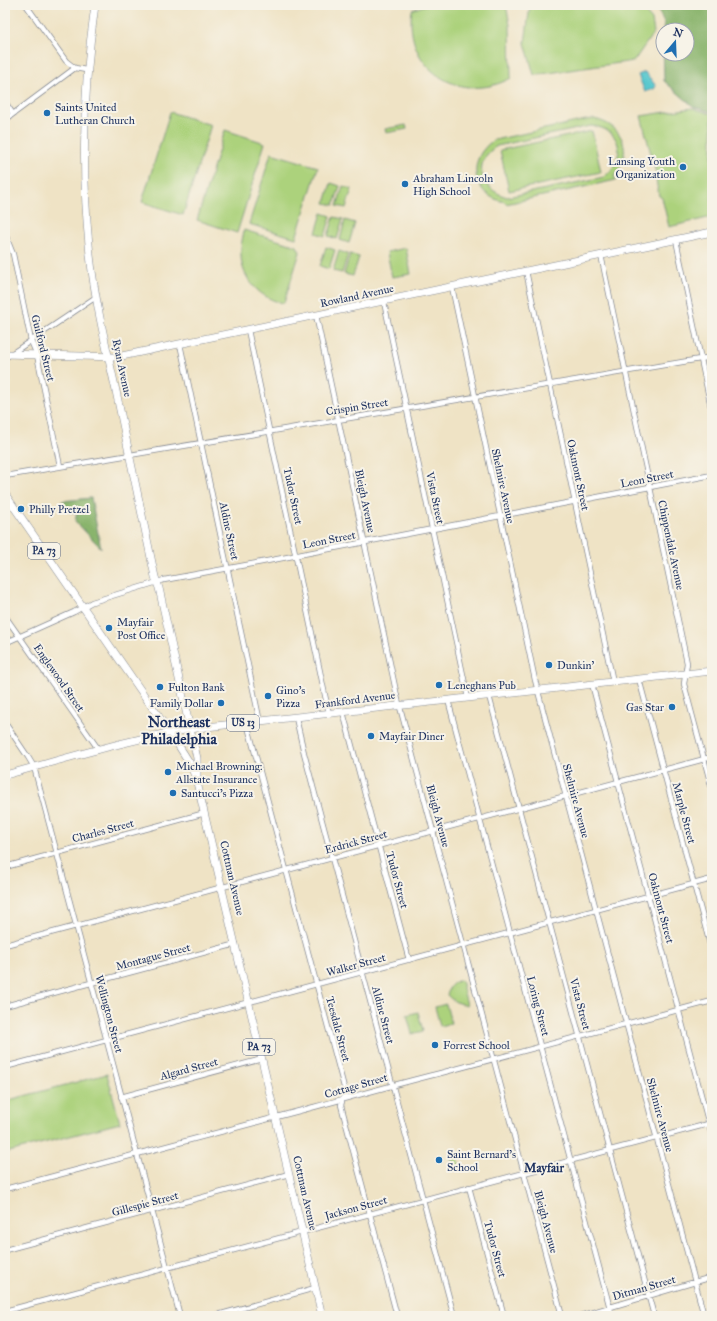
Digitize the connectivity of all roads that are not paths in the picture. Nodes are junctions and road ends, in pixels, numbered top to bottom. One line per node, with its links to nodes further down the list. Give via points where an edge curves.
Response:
1 (26, 5): 3 (street, via 66,60)
2 (95, 5): 4 (main road, Ryan Avenue)
3 (75, 68): 4 (street); 6 (street)
4 (86, 70): 14 (main road, Ryan Avenue, via 86,210)
5 (5, 102): 6 (street)
6 (13, 114): 7 (street)
7 (5, 120)
8 (712, 232): 10 (main road, Rowland Avenue)
9 (5, 234): 18 (street, Guilford Street, via 13,254)
10 (676, 240): 11 (main road, Rowland Avenue); 24 (street)
11 (601, 255): 12 (main road, Rowland Avenue); 25 (street, Chippendale Avenue)
12 (526, 271): 13 (main road, Rowland Avenue); 26 (street, Oakmont Street)
13 (452, 287): 15 (main road, Rowland Avenue); 27 (street, Shelmire Avenue)
14 (96, 297): 18 (street); 22 (main road, Ryan Avenue)
15 (384, 302): 16 (main road, Rowland Avenue); 28 (street, Vista Street)
16 (316, 315): 17 (main road, Rowland Avenue); 30 (street, Bleigh Avenue)
17 (248, 330): 19 (main road, Rowland Avenue); 31 (street, Tudor Street)
18 (31, 341): 20 (street); 21 (street, Guilford Street)
19 (180, 344): 22 (main road, Rowland Avenue, via 117,357); 32 (street, Aldine Street)
20 (7, 355): 21 (main road, Rowland Avenue)
21 (37, 355): 22 (main road, Rowland Avenue); 34 (street, Guilford Street)
22 (108, 356): 33 (main road, Ryan Avenue)
23 (712, 357): 24 (street, Crispin Street)
24 (701, 359): 25 (street, Crispin Street); 29 (street)
25 (626, 372): 26 (street, Crispin Street); 37 (street, Chippendale Avenue)
26 (550, 384): 27 (street, Crispin Street); 39 (street, Oakmont Street)
27 (475, 397): 28 (street, Crispin Street); 40 (street, Shelmire Avenue)
28 (406, 408): 30 (street, Crispin Street); 41 (street, Vista Street)
29 (712, 412)
30 (338, 420): 31 (street, Crispin Street); 42 (street, Bleigh Avenue)
31 (270, 431): 32 (street, Crispin Street); 43 (street, Tudor Street)
32 (201, 443): 33 (street, Crispin Street); 44 (street, Aldine Street)
33 (129, 454): 34 (street, Crispin Street); 45 (main road, Ryan Avenue)
34 (60, 466): 36 (street, Crispin Street)
35 (712, 475): 37 (street, Leon Street)
36 (5, 476)
37 (650, 487): 39 (street, Leon Street); 51 (street, Chippendale Avenue, via 687,663)
38 (5, 494): 46 (main road, Cottman Avenue / PA 73)
39 (575, 501): 40 (street, Leon Street); 53 (street, Oakmont Street)
40 (500, 516): 41 (street, Leon Street); 55 (street, Shelmire Avenue)
41 (432, 529): 42 (street, Leon Street); 57 (street, Vista Street)
42 (364, 542): 43 (street, Leon Street); 59 (street, Bleigh Avenue)
43 (296, 556): 44 (street, Leon Street); 61 (street, Tudor Street)
44 (227, 568): 45 (street, Leon Street); 63 (street, Aldine Street)
45 (157, 582): 46 (street, Leon Street); 66 (main road, Ryan Avenue)
46 (83, 607): 48 (street, Leon Street); 67 (main road, Cottman Avenue / PA 73)
47 (5, 616): 48 (street, Englewood Street)
48 (19, 636): 49 (street, Leon Street); 68 (street, Englewood Street)
49 (5, 642)
50 (712, 671): 51 (main road, Frankford Avenue / US 13)
51 (685, 674): 52 (main road, Frankford Avenue / US 13); 70 (street, Chippendale Avenue, via 684,684)
52 (639, 679): 53 (main road, Frankford Avenue / US 13); 72 (street, Marple Street)
53 (613, 682): 54 (main road, Frankford Avenue / US 13)
54 (592, 684): 55 (main road, Frankford Avenue / US 13); 75 (street, Oakmont Street)
55 (537, 691): 56 (main road, Frankford Avenue / US 13); 77 (street, Shelmire Avenue)
56 (489, 696): 57 (main road, Frankford Avenue / US 13); 78 (street, Vista Street)
57 (468, 698): 58 (main road, Frankford Avenue / US 13)
58 (448, 700): 59 (main road, Frankford Avenue / US 13); 80 (street, Loring Street)
59 (399, 706): 60 (main road, Frankford Avenue / US 13); 81 (street, Bleigh Avenue)
60 (343, 712): 61 (main road, Frankford Avenue / US 13); 82 (street, Tudor Street)
61 (329, 714): 62 (main road, Frankford Avenue / US 13)
62 (296, 718): 63 (main road, Frankford Avenue / US 13); 84 (street, Aldine Street)
63 (260, 722): 65 (main road, Frankford Avenue / US 13)
64 (5, 723): 71 (street, Wellington Street)
65 (247, 723): 66 (main road, Frankford Avenue / US 13); 86 (street, Teesdale Street)
66 (190, 729): 67 (main road, Frankford Avenue / US 13); 74 (main road, Ryan Avenue, via 197,758)
67 (169, 733): 68 (main road, Frankford Avenue / US 13); 74 (main road, Cottman Avenue / PA 73, via 189,762)
68 (99, 750): 71 (main road, Frankford Avenue / US 13)
69 (712, 757): 70 (street, Erdrick Street)
70 (704, 760): 72 (street, Erdrick Street); 76 (street, Chippendale Avenue)
71 (34, 767): 73 (main road, Frankford Avenue / US 13); 83 (street, Wellington Street)
72 (664, 770): 75 (street, Erdrick Street); 88 (street, Marple Street)
73 (5, 775)
74 (196, 778): 79 (main road, Cottman Avenue / PA 73)
75 (618, 782): 77 (street, Erdrick Street); 90 (street, Oakmont Street)
76 (712, 790)
77 (566, 796): 78 (street, Erdrick Street); 91 (street, Shelmire Avenue)
78 (519, 809): 80 (street, Erdrick Street); 92 (street, Vista Street)
79 (205, 814): 83 (street, Charles Street); 89 (main road, Cottman Avenue / PA 73)
80 (479, 819): 81 (street, Erdrick Street); 94 (street, Loring Street)
81 (433, 831): 82 (street, Erdrick Street); 97 (street, Bleigh Avenue)
82 (378, 846): 84 (street, Erdrick Street); 99 (street, Tudor Street)
83 (56, 852): 85 (street, Charles Street); 93 (street, Wellington Street)
84 (332, 858): 86 (street, Erdrick Street); 100 (street, Aldine Street)
85 (5, 867)
86 (286, 870): 89 (street, Erdrick Street); 102 (street, Teesdale Street)
87 (712, 879): 88 (street, Walker Street)
88 (694, 884): 90 (street, Walker Street); 98 (street, Marple Street)
89 (222, 887): 93 (street, Erdrick Street); 95 (main road, Cottman Avenue / PA 73)
90 (648, 896): 91 (street, Walker Street); 106 (street, Oakmont Street)
91 (596, 910): 92 (street, Walker Street); 107 (street, Shelmire Avenue)
92 (549, 922): 94 (street, Walker Street); 108 (street, Vista Street)
93 (75, 926): 96 (street, Erdrick Street); 101 (street, Wellington Street)
94 (509, 933): 97 (street, Walker Street); 110 (street, Loring Street)
95 (236, 944): 101 (street, Montague Street); 104 (main road, Cottman Avenue / PA 73)
96 (5, 945)
97 (463, 945): 99 (street, Walker Street); 112 (street, Bleigh Avenue)
98 (712, 952)
99 (409, 960): 100 (street, Walker Street)
100 (362, 972): 102 (street, Walker Street); 114 (street, Aldine Street)
101 (91, 983): 105 (street, Montague Street); 109 (street, Wellington Street)
102 (316, 984): 104 (street, Walker Street); 116 (street, Teesdale Street, via 345,1091)
103 (712, 1001): 106 (street, Cottage Street)
104 (249, 1002): 109 (street, Walker Street); 111 (main road, Cottman Avenue / PA 73)
105 (5, 1006)
106 (678, 1010): 107 (street, Cottage Street); 118 (street, Oakmont Street)
107 (626, 1024): 108 (street, Cottage Street); 120 (street, Shelmire Avenue)
108 (580, 1036): 110 (street, Cottage Street); 121 (street, Vista Street)
109 (106, 1040): 113 (street, Walker Street); 115 (street, Wellington Street)
110 (539, 1047): 112 (street, Cottage Street); 123 (street, Loring Street)
111 (262, 1059): 115 (street, Algard Street); 117 (main road, Cottman Avenue / PA 73)
112 (493, 1059): 114 (street, Cottage Street); 124 (street, Bleigh Avenue)
113 (5, 1067)
114 (393, 1084): 116 (street, Cottage Street); 128 (street, Aldine Street)
115 (122, 1097): 122 (street, Wellington Street)
116 (343, 1099): 117 (street, Cottage Street); 130 (street, Teesdale Street, via 342,1107)
117 (276, 1116): 122 (street, Cottage Street); 125 (main road, Cottman Avenue / PA 73)
118 (710, 1123): 119 (street, Oakmont Street); 120 (street, Jackson Street)
119 (712, 1136)
120 (656, 1138): 121 (street, Jackson Street); 135 (street, Shelmire Avenue)
121 (610, 1150): 123 (street, Jackson Street); 137 (street, Vista Street)
122 (137, 1154): 127 (street, Cottage Street); 129 (street, Wellington Street)
123 (569, 1160): 124 (street, Jackson Street); 138 (street, Loring Street)
124 (524, 1173): 126 (street, Jackson Street); 146 (street, Bleigh Avenue)
125 (289, 1174): 129 (street, Gillespie Street); 131 (main road, Cottman Avenue / PA 73)
126 (469, 1187): 128 (street, Jackson Street); 145 (street, Tudor Street)
127 (5, 1189)
128 (423, 1198): 130 (street, Jackson Street); 144 (street, Aldine Street)
129 (152, 1211): 132 (street, Gillespie Street); 133 (street, Wellington Street)
130 (370, 1214): 131 (street, Jackson Street); 143 (street, Teesdale Street)
131 (302, 1231): 133 (street, Jackson Street); 136 (main road, Cottman Avenue / PA 73)
132 (5, 1250)
133 (167, 1268): 139 (street, Jackson Street); 140 (street, Wellington Street)
134 (712, 1277): 135 (street, Ditman Street)
135 (695, 1282): 137 (street, Ditman Street); 150 (street, Shelmire Avenue)
136 (315, 1288): 141 (street); 142 (main road, Cottman Avenue / PA 73)
137 (649, 1296): 138 (street, Ditman Street); 149 (street, Vista Street)
138 (609, 1308): 147 (street, Ditman Street); 148 (street, Loring Street)
139 (5, 1311)
140 (180, 1316)
141 (214, 1316)
142 (322, 1316)
143 (397, 1316)
144 (454, 1316)
145 (504, 1316)
146 (562, 1316)
147 (580, 1316)
148 (612, 1316)
149 (654, 1316)
150 (704, 1316)

